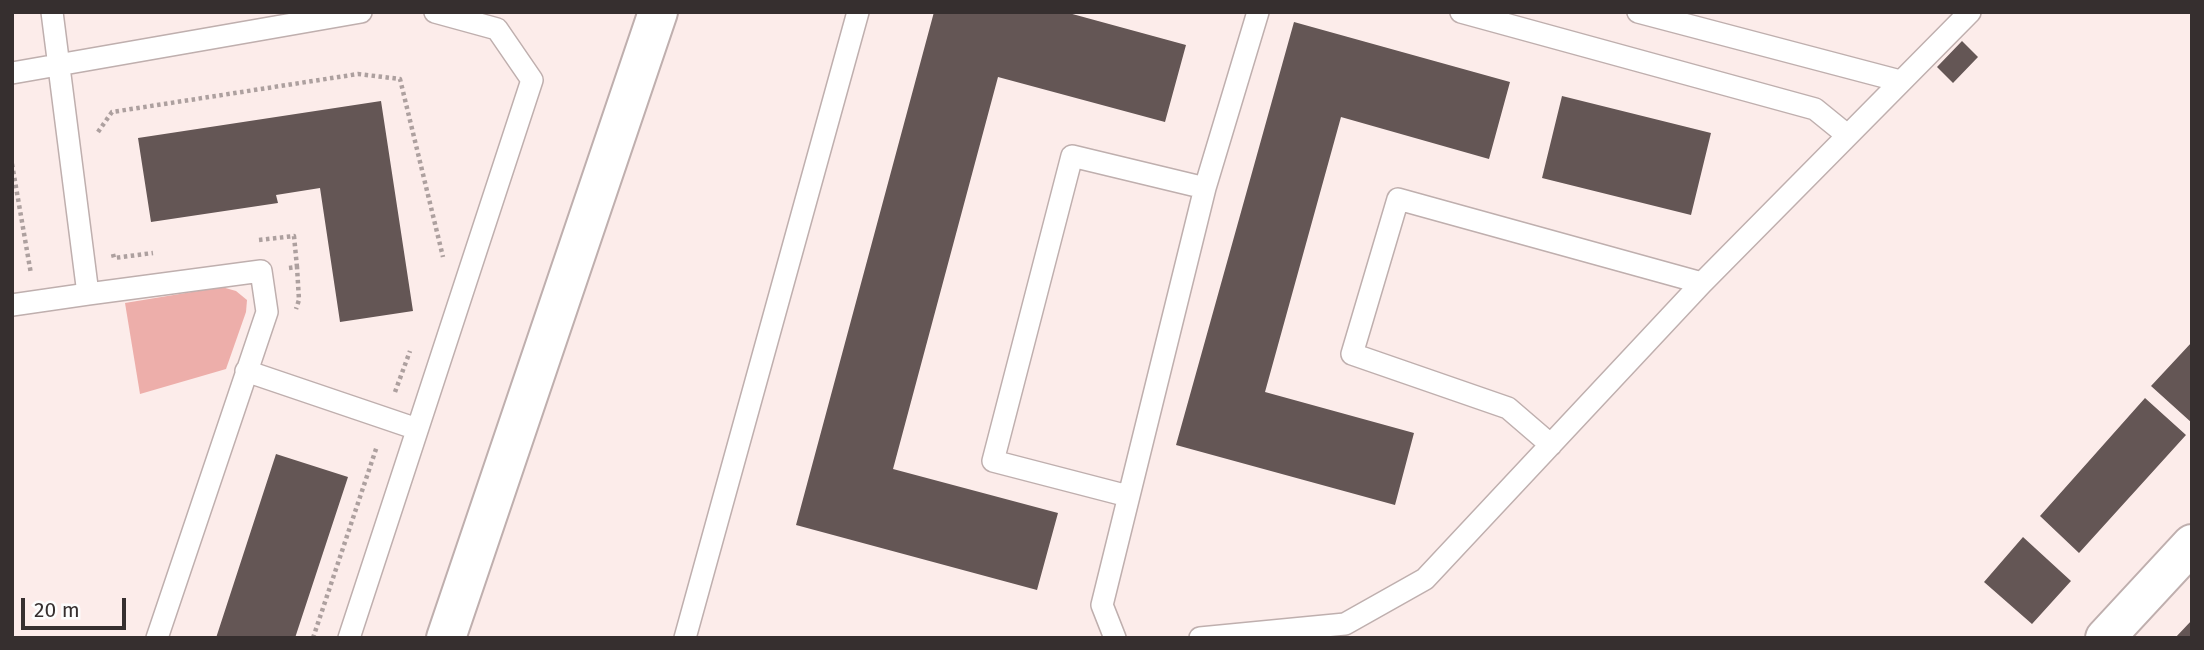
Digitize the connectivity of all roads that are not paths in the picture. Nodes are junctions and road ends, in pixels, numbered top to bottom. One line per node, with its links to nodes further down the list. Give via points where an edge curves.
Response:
1 (52, 12): 11 (lane)
2 (361, 12): 11 (lane)
3 (435, 12): 20 (lane, via 497,29 532,80)
4 (658, 12): 26 (street)
5 (858, 12): 27 (lane)
6 (1258, 12): 15 (lane)
7 (1461, 12): 14 (lane, via 1815,109)
8 (1638, 12): 10 (lane)
9 (1970, 12): 13 (lane)
10 (1686, 18): 13 (lane)
11 (59, 64): 12 (lane); 17 (lane)
12 (12, 73)
13 (1900, 81): 14 (lane)
14 (1847, 135): 16 (lane)
15 (1205, 188): 22 (lane); 22 (lane, via 1072,156 993,461)
16 (1702, 284): 21 (lane); 21 (lane, via 1398,199 1352,354 1508,408)
17 (88, 294): 18 (lane); 19 (lane, via 261,271 267,312)
18 (12, 304)
19 (246, 371): 20 (lane); 24 (lane)
20 (417, 429): 25 (lane)
21 (1551, 445): 29 (lane, via 1425,579 1345,624)
22 (1128, 496): 28 (lane, via 1102,605)
23 (2192, 544): 30 (street)
24 (157, 638)
25 (349, 638)
26 (446, 638)
27 (685, 638)
28 (1115, 638)
29 (1200, 638)
30 (2105, 638)

